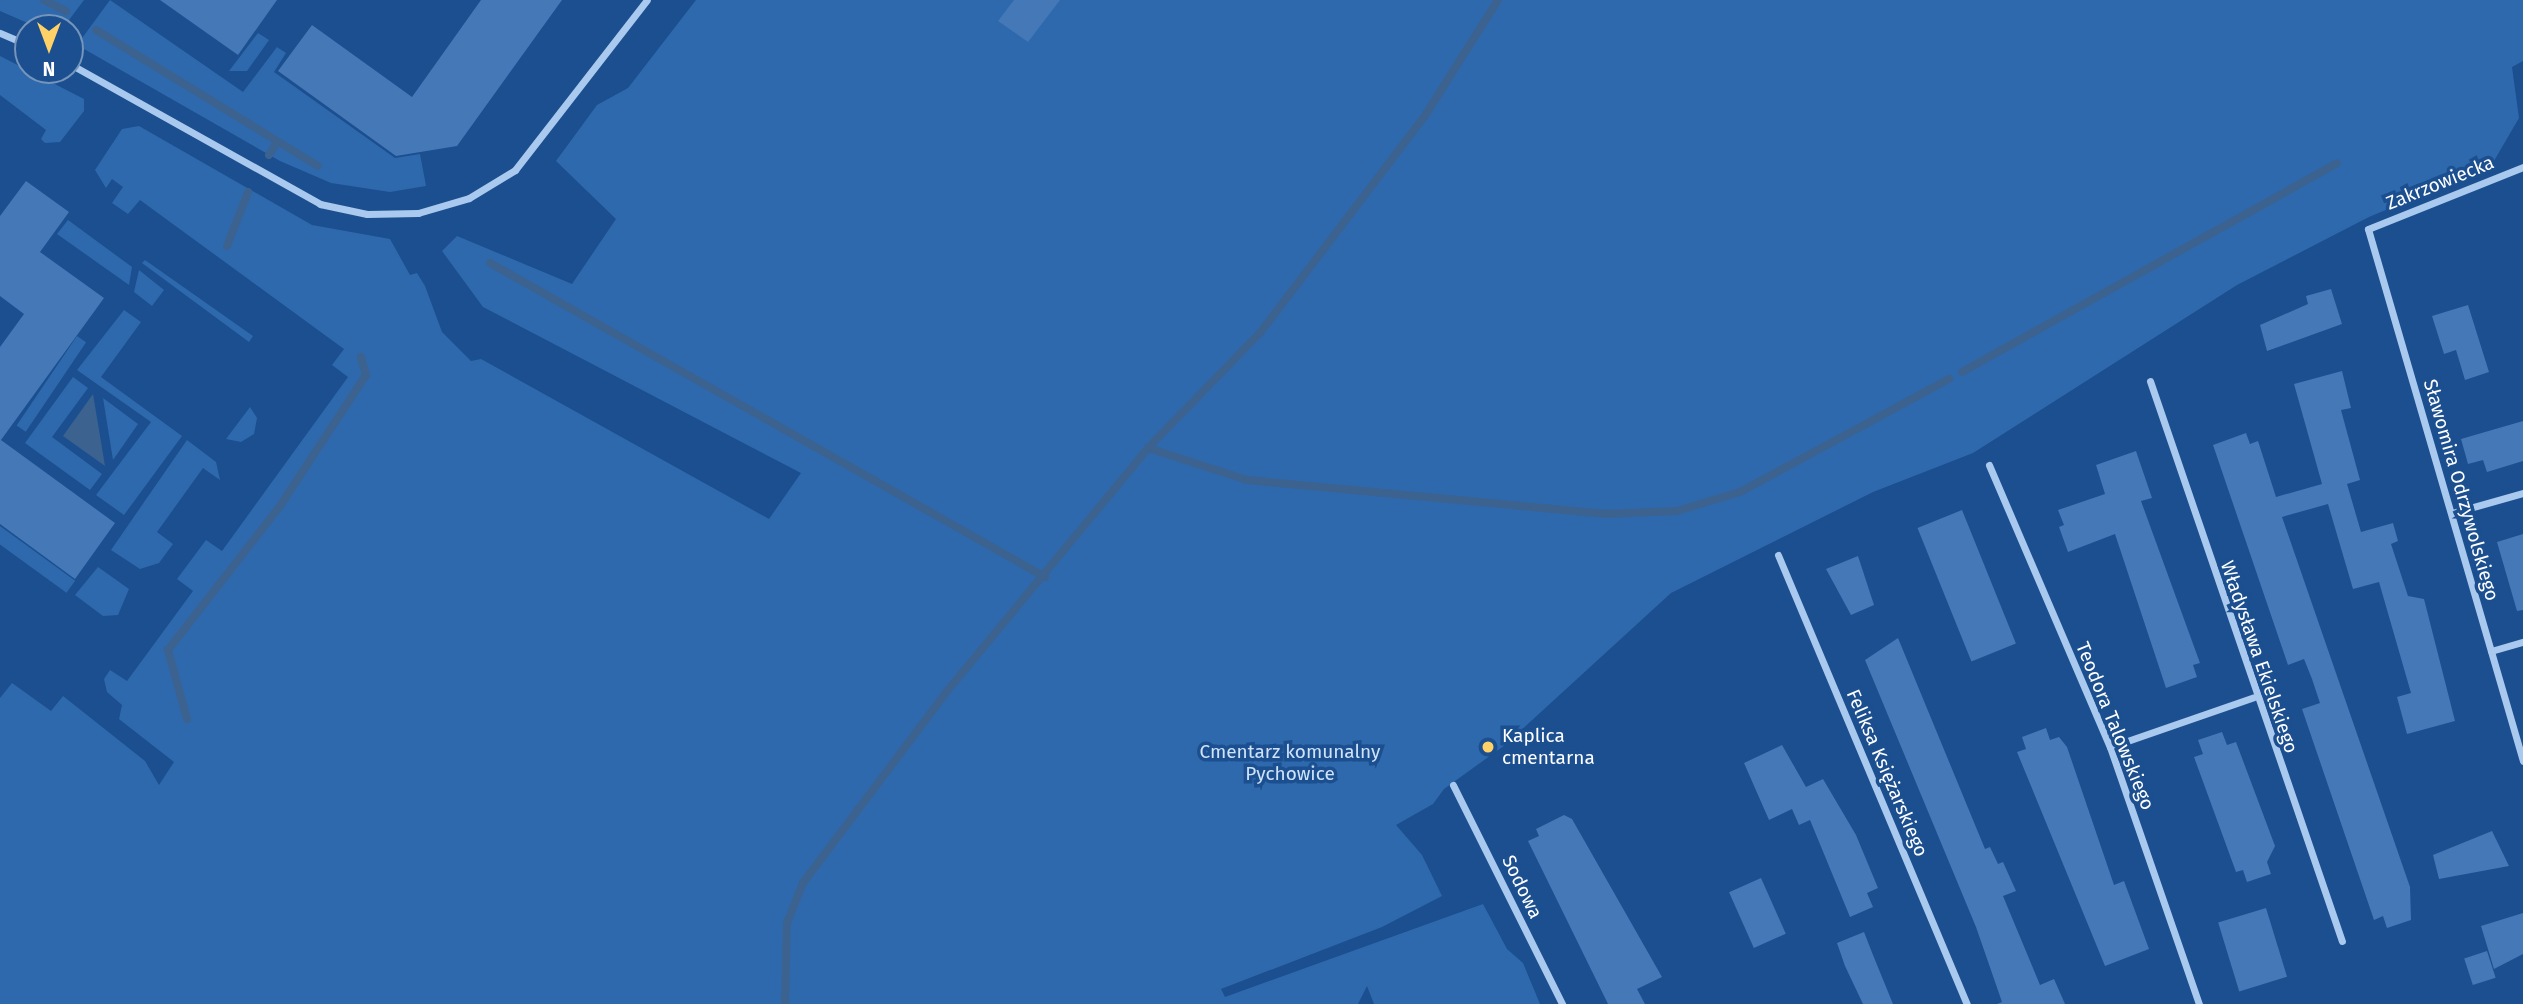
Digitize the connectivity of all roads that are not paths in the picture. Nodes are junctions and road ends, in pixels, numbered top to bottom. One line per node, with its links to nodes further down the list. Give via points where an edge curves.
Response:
1 (648, 0): 2 (street, via 533,153 468,198 418,213 367,214 320,204)
2 (84, 72)
3 (2523, 167): 4 (street, Zakrzowiecka)
4 (2368, 229): 8 (street, Sławomira Odrzywolskiego)
5 (2150, 381): 12 (street, Władysława Ekielskiego)
6 (1989, 465): 13 (street, Teodora Talowskiego)
7 (2523, 493): 8 (street)
8 (2452, 513): 11 (street, Sławomira Odrzywolskiego)
9 (1777, 555): 18 (street, Feliksa Księżarskiego)
10 (2523, 642): 11 (street)
11 (2491, 651): 14 (street, Sławomira Odrzywolskiego)
12 (2254, 697): 13 (street); 16 (street, Władysława Ekielskiego)
13 (2110, 747): 19 (street, Teodora Talowskiego)
14 (2523, 761)
15 (1453, 785): 17 (street, Sodowa)
16 (2342, 941)
17 (1562, 1004)
18 (1966, 1004)
19 (2199, 1004)

